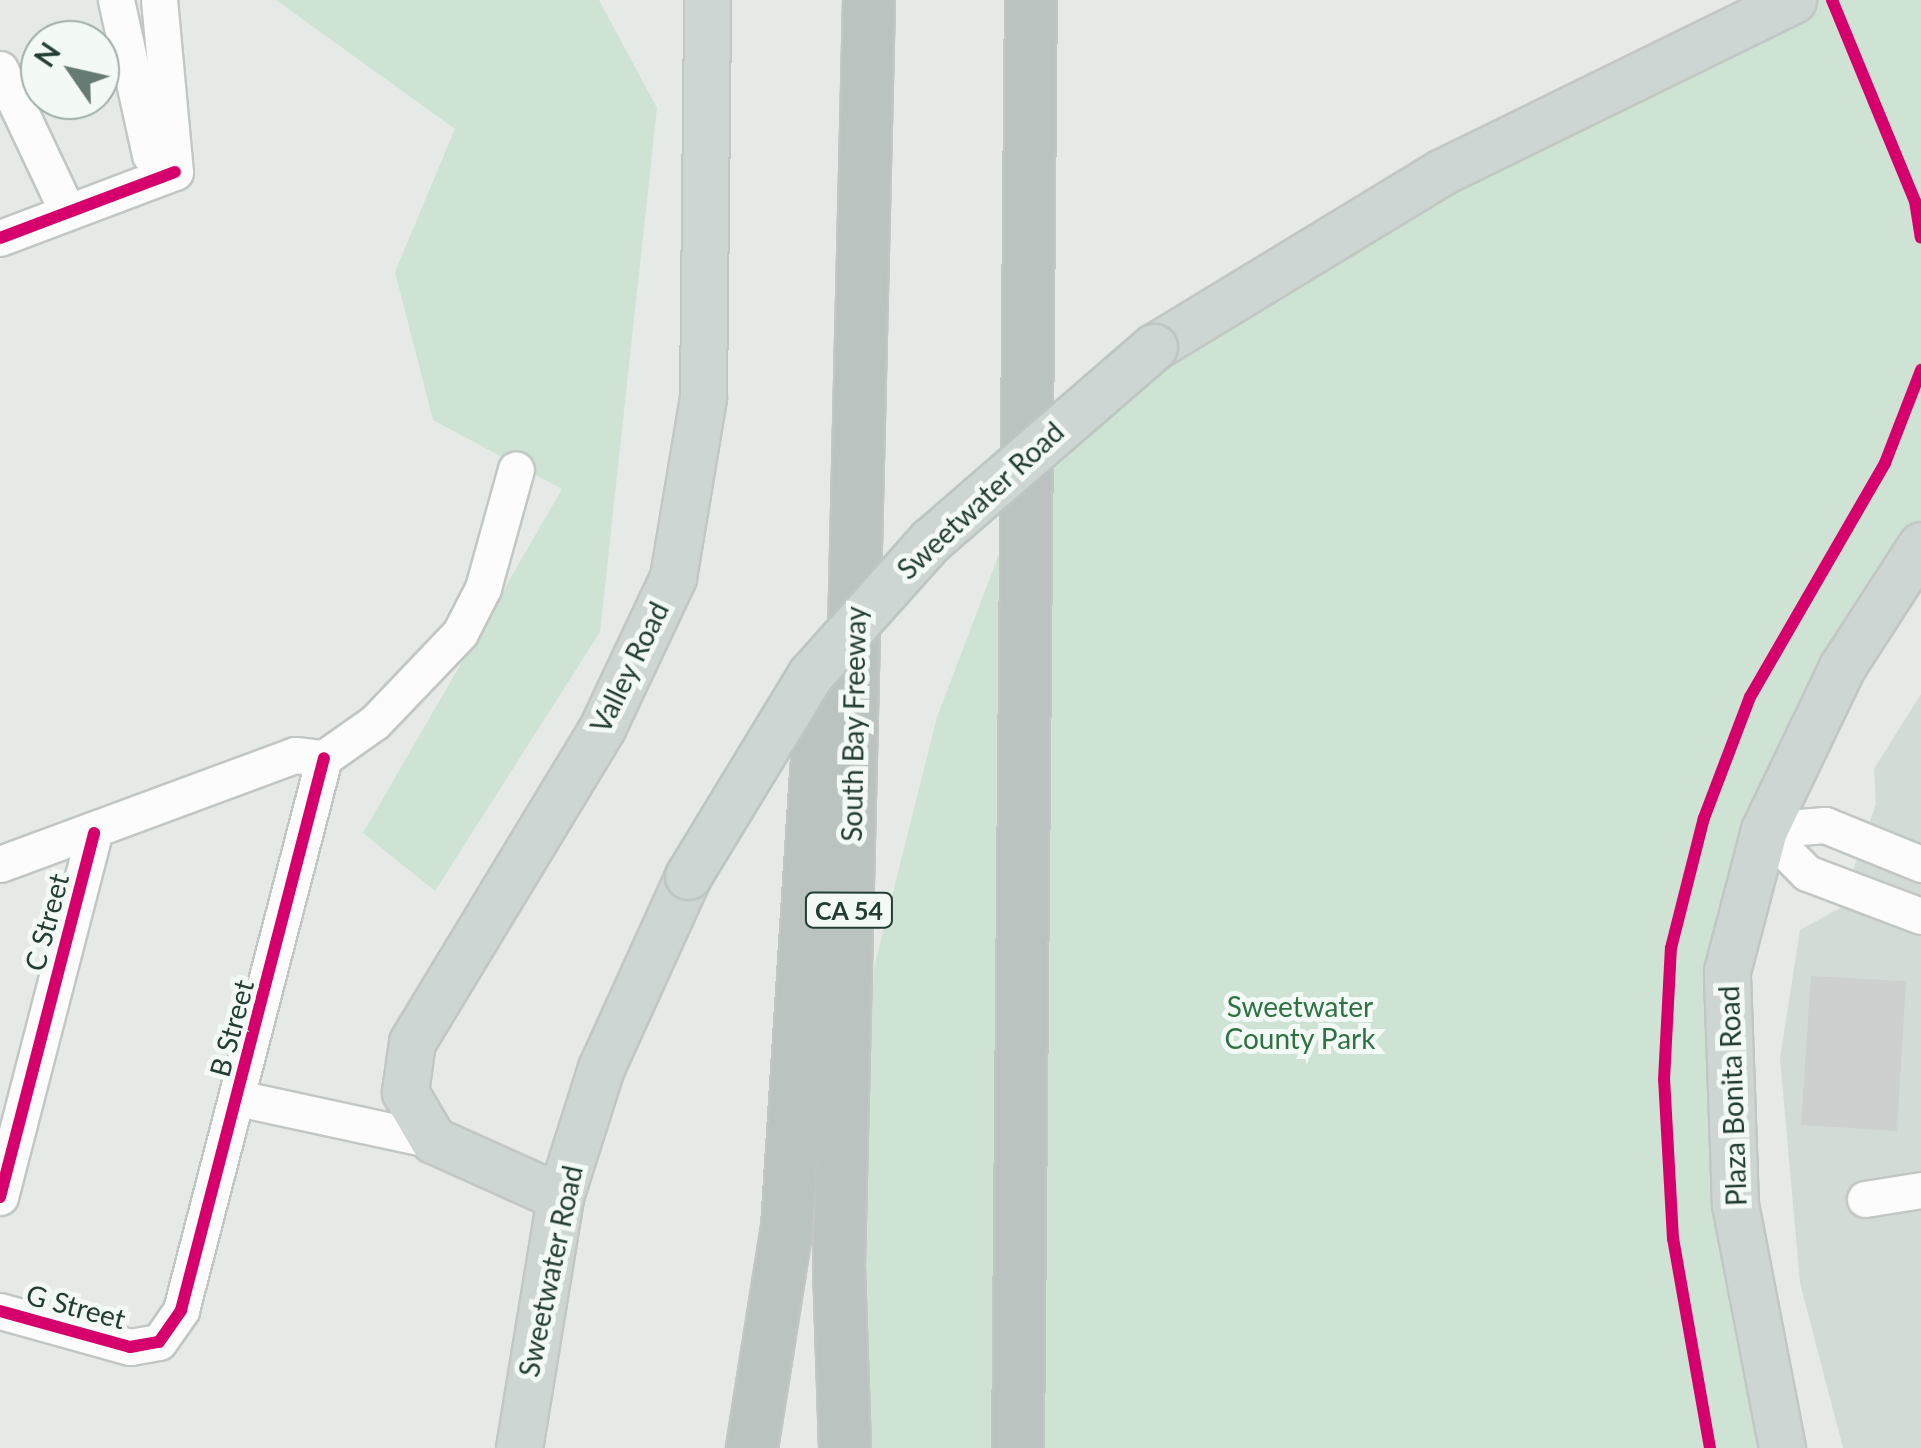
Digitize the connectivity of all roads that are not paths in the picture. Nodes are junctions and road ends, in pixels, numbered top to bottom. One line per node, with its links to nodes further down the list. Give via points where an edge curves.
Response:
1 (116, 0): 8 (street)
2 (158, 0): 8 (street)
3 (707, 0): 22 (main road, Valley Road, via 703,397 673,577 603,726 412,1042 405,1092)
4 (869, 0): 11 (highway, South Bay Freeway / CA 54)
5 (1031, 0): 20 (highway)
6 (1793, 0): 25 (main road, Sweetwater Road, bridge, via 1442,172 1154,347 931,540 811,674 688,876 602,1068)
7 (0, 69): 9 (street)
8 (164, 174): 9 (street)
9 (67, 211): 10 (street)
10 (0, 238)
11 (862, 372): 30 (highway, via 834,485 787,1227); 31 (highway, South Bay Freeway / CA 54, via 838,1264)
12 (516, 469): 14 (street, via 483,588 460,633 375,722)
13 (1921, 545): 15 (main road, Plaza Bonita Road, via 1842,667)
14 (324, 758): 16 (street, via 295,755); 21 (street, B Street)
15 (1764, 830): 18 (street, via 1826,825); 19 (street, via 1807,874); 34 (main road, Plaza Bonita Road, via 1727,971 1735,1205)
16 (94, 833): 17 (street); 24 (street, C Street)
17 (0, 864)
18 (1921, 864)
19 (1921, 916)
20 (1026, 992): 32 (highway); 33 (highway)
21 (238, 1098): 22 (street); 27 (street, B Street)
22 (432, 1140): 25 (main road)
23 (1921, 1190): 26 (street)
24 (0, 1197)
25 (560, 1197): 29 (main road, Sweetwater Road)
26 (1865, 1199)
27 (181, 1310): 28 (street, G Street, via 160,1342 130,1347)
28 (0, 1311)
29 (518, 1448)
30 (752, 1448)
31 (844, 1448)
32 (1018, 1448)
33 (1048, 1448)
34 (1782, 1448)

